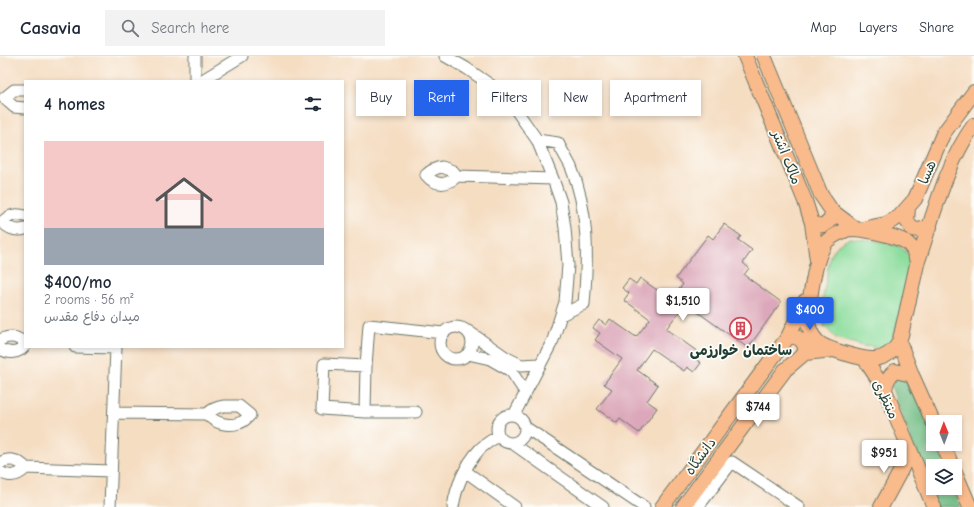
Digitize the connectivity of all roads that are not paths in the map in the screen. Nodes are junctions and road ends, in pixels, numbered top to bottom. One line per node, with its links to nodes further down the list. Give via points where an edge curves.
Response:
1 (195, 56): 6 (lane)
2 (242, 56): 7 (lane)
3 (444, 56): 12 (lane, via 498,90)
4 (745, 56): 18 (main road, مالک اشتر)
5 (764, 56): 16 (main road, مالک اشتر, via 822,196)
6 (195, 80)
7 (203, 80)
8 (24, 90): 10 (lane, via 14,90 4,98 14,107)
9 (974, 92): 15 (main road, هسا, via 943,134 915,199)
10 (24, 108)
11 (974, 126): 19 (main road, هسا, via 948,174)
12 (537, 140): 14 (lane); 25 (lane, via 558,143 571,168 580,196 585,225 587,265 584,304)
13 (457, 176): 14 (lane)
14 (553, 179): 25 (lane, via 566,228 568,265 565,302)
15 (908, 208): 19 (main road, via 907,221 912,229); 21 (main road, هسا, via 886,224)
16 (832, 211): 18 (main road, via 828,222 820,226); 21 (main road, مالک اشتر)
17 (24, 216): 20 (lane, via 12,215 2,222 17,231)
18 (812, 223): 22 (main road, مالک اشتر)
19 (930, 227): 23 (main road, هسا)
20 (24, 229)
21 (859, 229): 22 (main road, via 849,229 828,240 821,250); 23 (main road, via 902,239 913,250)
22 (818, 262): 24 (main road)
23 (917, 264): 30 (main road)
24 (813, 284): 28 (main road, دانشگاه); 35 (main road, via 807,317 808,326 816,341)
25 (561, 315): 39 (lane, via 553,340)
26 (467, 330): 27 (lane, via 463,327 452,327); 37 (lane, via 471,334 473,345); 39 (lane, via 521,365)
27 (443, 333): 37 (lane, via 440,343 444,353 458,359); 40 (lane, via 370,324)
28 (788, 338): 36 (main road, via 796,337 802,342); 65 (main road, دانشگاه)
29 (0, 340): 31 (lane, via 11,336)
30 (899, 341): 38 (main road, via 883,357); 41 (main road)
31 (24, 344)
32 (24, 346): 34 (lane, via 10,353)
33 (116, 348): 44 (lane)
34 (0, 349)
35 (835, 349): 36 (main road); 38 (main road)
36 (804, 353): 66 (main road, دانشگاه, via 785,370)
37 (468, 354): 43 (lane, via 490,359 511,371)
38 (864, 358): 42 (main road, منتظری)
39 (540, 364): 43 (lane)
40 (366, 366): 45 (lane); 45 (lane, via 324,364 322,409)
41 (912, 375): 42 (main road, via 894,371 889,376); 49 (main road)
42 (885, 390): 53 (main road, منتظری)
43 (525, 392): 48 (lane)
44 (114, 412): 47 (lane); 56 (lane)
45 (365, 412): 46 (lane)
46 (416, 412)
47 (207, 414)
48 (514, 415): 50 (lane, via 519,417); 51 (lane, via 508,414 499,420 496,425)
49 (930, 415)
50 (525, 427): 52 (lane, via 522,438); 64 (lane)
51 (498, 436): 52 (lane, via 507,443); 57 (lane, via 480,449)
52 (512, 443): 63 (lane)
53 (910, 450): 69 (main road); 70 (main road, منتظری)
54 (0, 463): 55 (lane, via 11,459)
55 (26, 468): 56 (lane); 58 (lane, via 22,473 10,476)
56 (111, 471): 60 (lane)
57 (465, 471): 61 (lane); 62 (lane)
58 (0, 472)
59 (962, 488): 71 (main road)
60 (110, 507)
61 (453, 507)
62 (515, 507)
63 (603, 507)
64 (644, 507)
65 (662, 507)
66 (683, 507)
67 (698, 507): 68 (lane, via 732,462)
68 (799, 507)
69 (881, 507)
70 (934, 507)
71 (970, 507)

